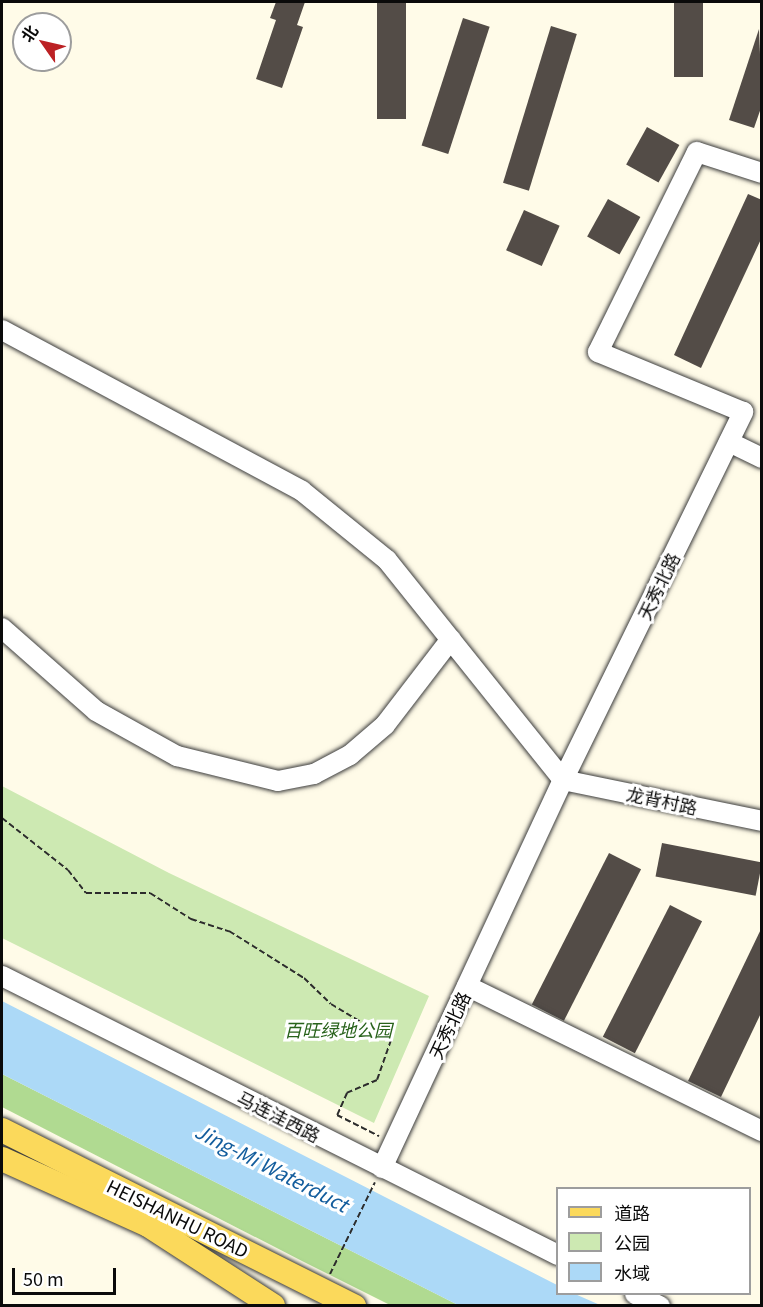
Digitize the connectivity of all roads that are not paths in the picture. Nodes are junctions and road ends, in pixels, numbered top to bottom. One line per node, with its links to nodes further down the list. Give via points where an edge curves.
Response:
1 (762, 173): 3 (street, 天秀北路, via 697,152 598,352 743,412)
2 (2, 330): 6 (street, via 302,491 387,560)
3 (729, 442): 4 (street); 7 (street, 天秀北路)
4 (762, 458)
5 (2, 628): 6 (street, via 96,711 177,756 278,781 314,774 350,755 385,725)
6 (451, 639): 7 (street)
7 (563, 780): 8 (street, 龙背村路); 10 (street, 天秀北路)
8 (762, 820)
9 (2, 976): 14 (street, 马连洼西路)
10 (467, 986): 12 (street); 14 (street, 天秀北路)
11 (2, 1130): 18 (main road, HEISHANHU ROAD)
12 (762, 1131)
13 (2, 1159): 17 (main road, HEISHANHU ROAD, via 148,1225)
14 (382, 1168): 15 (street, 马连洼西路)
15 (556, 1254)
16 (639, 1295): 19 (street)
17 (273, 1305)
18 (354, 1305)
19 (660, 1305)

